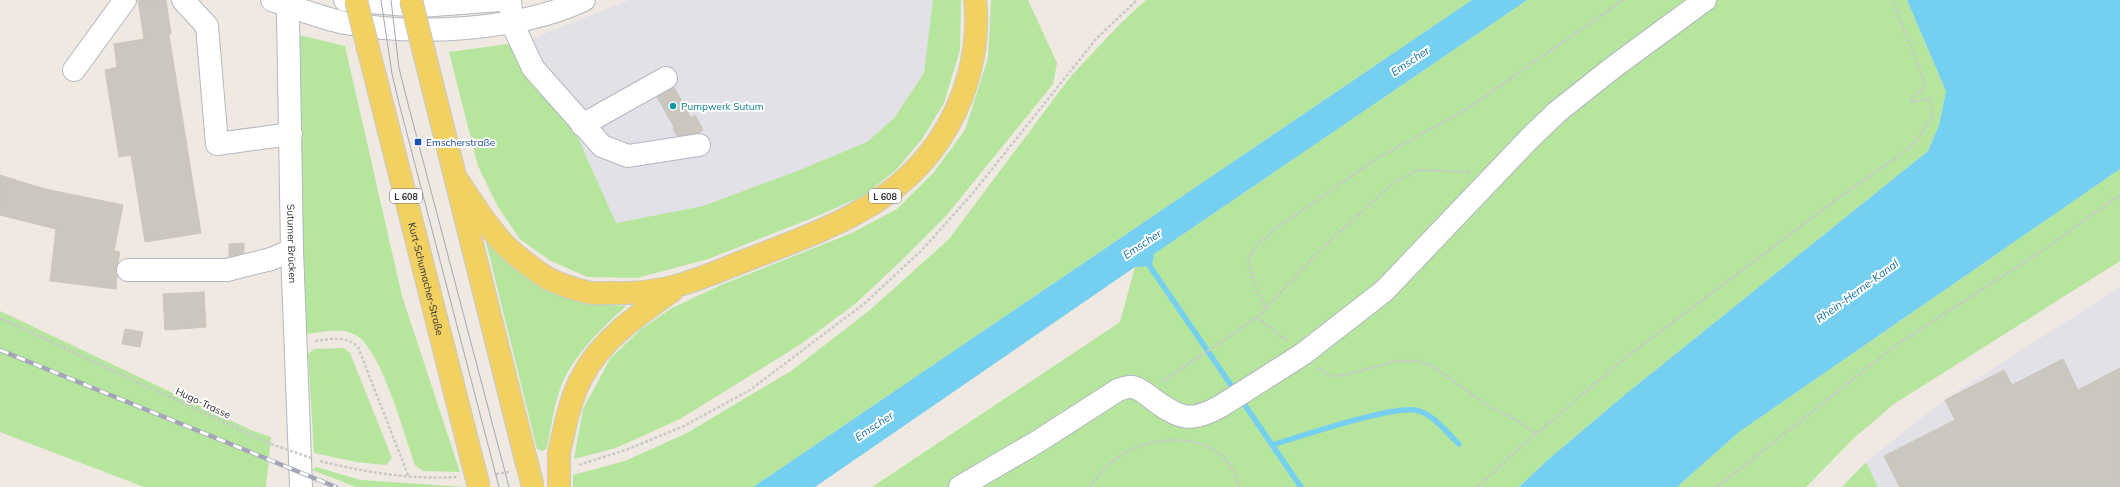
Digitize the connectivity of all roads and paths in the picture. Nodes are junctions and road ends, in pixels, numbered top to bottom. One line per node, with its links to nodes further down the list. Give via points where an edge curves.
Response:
1 (125, 0): 16 (street)
2 (183, 0): 19 (street, via 207,26 217,144)
3 (345, 0): 6 (street, via 421,6)
4 (356, 0): 36 (main road, Kurt-Schumacher-Straße / L 608, bridge)
5 (411, 0): 22 (main road, L 608, bridge)
6 (500, 0)
7 (510, 0): 15 (street)
8 (584, 0): 15 (street, via 553,13)
9 (975, 0): 26 (main road, L 608, via 973,59 956,113 941,139 905,182 855,215 821,231)
10 (1137, 0): 34 (path, via 1096,38 973,193 922,250 865,303 750,390 684,426 631,448)
11 (1623, 0): 27 (path, via 1467,109 1376,159 1275,229 1255,248 1248,260 1254,284)
12 (1705, 0): 21 (street, via 1557,112)
13 (1892, 0): 33 (path, via 1926,85 1911,99 1912,102 1930,98 1932,116 1920,137 1904,152 1660,331)
14 (284, 2): 15 (street, via 344,23 384,28 423,29); 19 (street, Sutumer Brücken)
15 (512, 23): 18 (street, via 533,68)
16 (74, 70)
17 (666, 78): 18 (street)
18 (582, 125): 20 (street, via 602,146 628,156)
19 (291, 134): 24 (street, Sutumer Brücken)
20 (699, 145)
21 (1496, 173): 27 (path, via 1418,170 1404,176 1322,248); 31 (street, via 1384,291)
22 (456, 178): 26 (main road, L 608, via 503,244 548,278 587,292 637,294); 38 (main road, L 608, bridge)
23 (2120, 195): 44 (path, via 2046,248 1895,346)
24 (292, 250): 25 (street, via 272,259 227,270); 30 (street, Sutumer Brücken)
25 (128, 270)
26 (678, 287): 34 (main road, L 608, via 644,311 613,338 596,355 582,377 569,410)
27 (1266, 308): 28 (path)
28 (1258, 317): 31 (path); 32 (path)
29 (0, 318): 35 (path, Hugo-Trasse, bridge, via 272,444 314,459 358,470)
30 (296, 342): 35 (path, via 343,338 352,341 358,347); 37 (street, Sutumer Brücken)
31 (1303, 354): 33 (path, via 1331,376 1345,375 1397,361 1417,361 1434,367 1490,407 1517,420); 40 (street, via 1208,414 1194,417 1174,414 1132,387 1118,390)
32 (1181, 369)
33 (1535, 434): 43 (path)
34 (568, 460): 39 (main road, L 608, bridge)
35 (408, 475): 36 (path, Hugo-Trasse, via 442,478)
36 (471, 476)
37 (301, 487)
38 (533, 487)
39 (559, 487)
40 (960, 487)
41 (1090, 487): 42 (path, via 1120,456 1141,445 1159,440 1179,439 1202,444 1220,455 1231,467)
42 (1239, 487)
43 (1478, 487)
44 (1717, 487)

